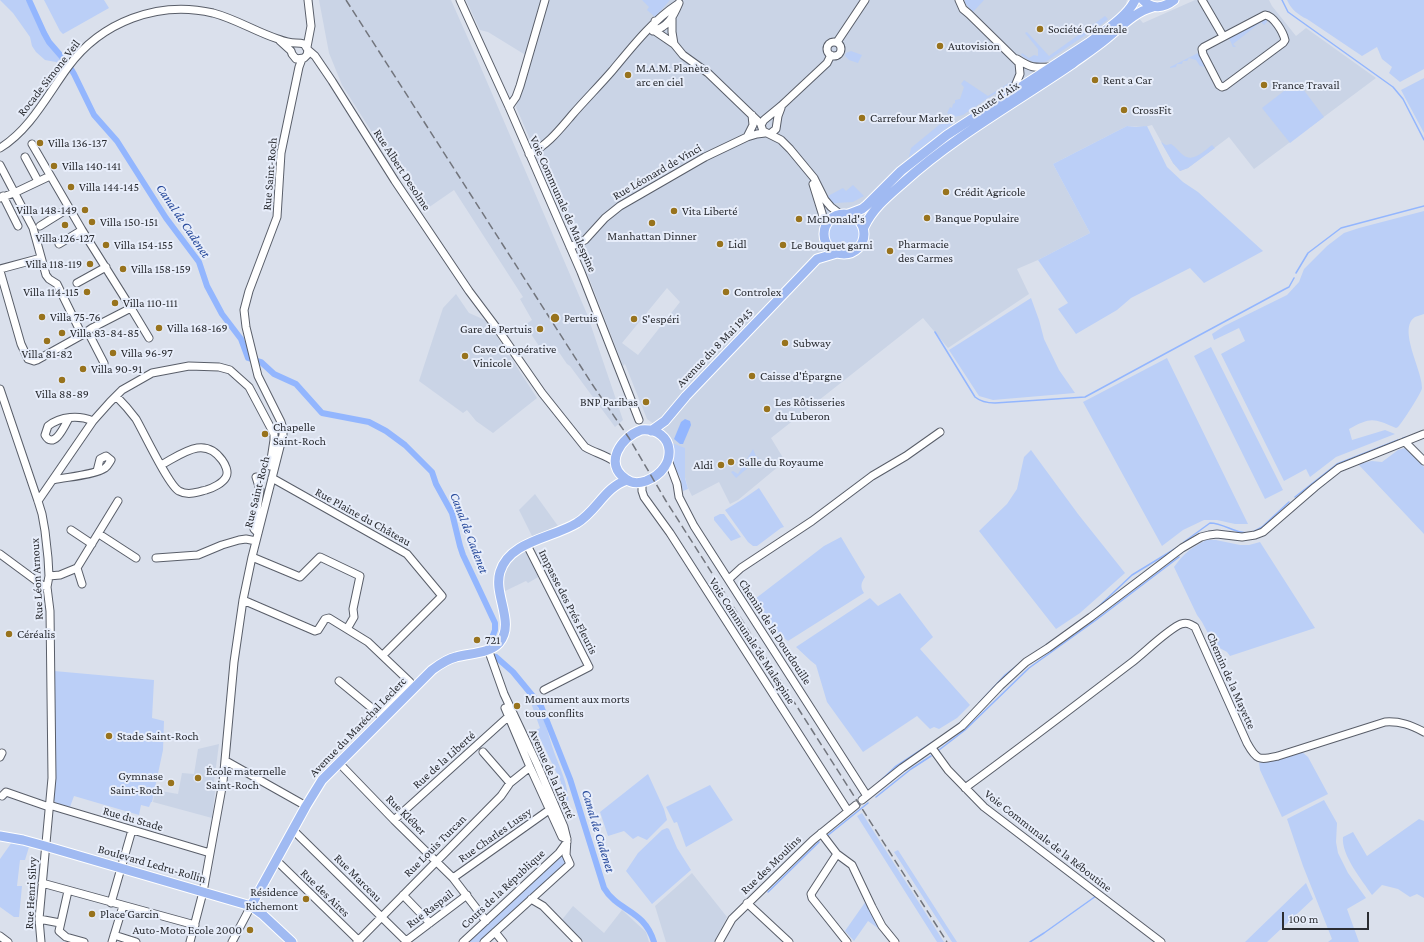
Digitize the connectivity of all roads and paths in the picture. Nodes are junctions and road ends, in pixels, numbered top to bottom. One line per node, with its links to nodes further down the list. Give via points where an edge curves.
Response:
1 (308, 0): 19 (street, via 310,33)
2 (460, 0): 25 (street, Voie Communale de Malespine)
3 (545, 0): 25 (street, via 520,86)
4 (865, 0): 24 (street, via 837,42 832,42 828,46 831,55 827,63)
5 (959, 0): 21 (street, via 969,14)
6 (1135, 0): 22 (main road, Route d'Aix, via 1112,25)
7 (1143, 0): 11 (main road)
8 (1174, 0): 11 (main road, Route d'Aix, via 1168,5)
9 (1202, 0): 15 (street)
10 (680, 2): 12 (street); 13 (street)
11 (1153, 7): 44 (main road, Route d'Aix, via 1138,13 1071,64 922,165 880,203)
12 (658, 19): 13 (street); 14 (street, via 654,26); 16 (street)
13 (670, 21): 14 (street); 18 (street)
14 (655, 31): 16 (street); 18 (street)
15 (1223, 36): 15 (street, via 1202,49 1222,87 1285,40 1284,34 1265,14)
16 (642, 37): 32 (street, via 546,142)
17 (277, 39): 19 (street, Rocade Simone Veil); 20 (street, Rocade Simone Veil); 31 (street, Rocade Simone Veil, via 228,18 189,9 142,14 122,21 95,38 76,56 26,125)
18 (674, 44): 26 (street, via 683,55 708,73)
19 (303, 50): 20 (street, via 293,47); 20 (street, Rocade Simone Veil, via 296,59); 72 (street, Rue Albert Desolme, via 318,60 395,181 542,393 579,440 589,449); 81 (street, Rue Saint-Roch, via 281,153 277,217 244,310 261,383 283,429)
20 (291, 51)
21 (1015, 58): 22 (street, via 1034,68); 23 (street, via 1019,63 1020,74)
22 (1053, 67): 23 (main road, Route d'Aix)
23 (1010, 95): 41 (main road, Route d'Aix, via 942,139 901,171 862,209)
24 (781, 106): 27 (street); 28 (street)
25 (509, 107): 32 (street, Voie Communale de Malespine)
26 (753, 115): 27 (street); 29 (street, via 753,125)
27 (763, 122): 28 (street, via 761,128); 28 (street, via 772,119); 29 (street)
28 (772, 130): 29 (street, Rue Léonard de Vinci); 35 (street)
29 (747, 137): 49 (street, Rue Léonard de Vinci, via 705,157 616,209 602,220 585,240)
30 (32, 144): 36 (street)
31 (0, 148)
32 (529, 154): 49 (street, Voie Communale de Malespine)
33 (26, 157): 37 (street)
34 (0, 164): 38 (street)
35 (808, 171): 41 (street, via 825,200 832,208); 45 (street)
36 (50, 176): 37 (street); 40 (street)
37 (38, 181): 38 (street)
38 (14, 193): 39 (street); 51 (street, via 33,228)
39 (2, 197): 42 (street)
40 (69, 208): 43 (street); 46 (street)
41 (845, 214): 44 (main road, via 855,217); 45 (main road, via 830,219)
42 (18, 226)
43 (40, 226)
44 (864, 227): 50 (main road, via 864,240 859,248 846,254)
45 (825, 228): 47 (main road)
46 (82, 230): 48 (street); 53 (street)
47 (824, 238): 50 (main road); 52 (main road, Avenue du 8 Mai 1945)
48 (59, 244)
49 (570, 247): 66 (street, Voie Communale de Malespine)
50 (837, 253): 52 (main road, Avenue du 8 Mai 1945)
51 (41, 258): 54 (street); 57 (street, via 46,275 57,284)
52 (817, 259): 64 (main road, Avenue du 8 Mai 1945)
53 (106, 267): 55 (street); 56 (street)
54 (0, 270): 57 (street, via 21,344 28,359 37,360)
55 (77, 283)
56 (131, 308): 57 (street); 58 (street)
57 (85, 334): 59 (street)
58 (149, 338)
59 (104, 363)
60 (0, 389): 62 (street, Rue Léon Arnoux)
61 (116, 396): 65 (street); 75 (street, via 135,418); 81 (street, via 152,374 189,366 230,370 249,387 274,434 270,474)
62 (2, 398): 86 (street, Rue Léon Arnoux)
63 (69, 418): 65 (street, via 83,417)
64 (665, 420): 66 (main road, Avenue du 8 Mai 1945); 69 (main road)
65 (94, 421): 82 (street)
66 (644, 431): 69 (main road, via 661,436); 71 (main road, via 624,441)
67 (940, 432): 100 (street, via 872,476 812,521 742,568)
68 (1424, 434): 70 (street, Rue des Moulins)
69 (665, 440): 73 (main road, via 669,450)
70 (1405, 442): 74 (street); 113 (street, Rue des Moulins, via 1339,468 1263,532 1242,537 1209,535 1182,548 1026,662 962,726)
71 (619, 447): 72 (street); 76 (main road)
72 (602, 454): 76 (street, Rue Albert Desolme)
73 (668, 460): 78 (main road); 79 (street, Chemin de la Dourdouille)
74 (1424, 461)
75 (161, 465): 75 (street, via 175,488 188,493 210,489 226,477 227,472 223,460 216,453 203,447 195,448)
76 (616, 465): 83 (main road); 85 (main road)
77 (97, 471): 82 (street)
78 (662, 472): 79 (street); 84 (main road)
79 (674, 476): 100 (street, Chemin de la Dourdouille, via 686,512)
80 (256, 477): 89 (street, via 260,490 254,529)
81 (272, 478): 89 (street, Rue Saint-Roch); 106 (street, Rue Plaine du Château, via 408,554 442,596)
82 (53, 480): 86 (street)
83 (627, 480): 84 (main road); 85 (main road)
84 (642, 482): 125 (street, Voie Communale de Malespine, via 644,497)
85 (613, 486): 93 (main road, via 580,521)
86 (38, 500): 99 (street, Rue Léon Arnoux, via 45,531)
87 (118, 501): 90 (street)
88 (70, 530): 92 (street)
89 (258, 533): 91 (street, Rue Saint-Roch)
90 (99, 534): 92 (street); 96 (street)
91 (256, 541): 95 (street, Rue Saint-Roch); 97 (street, via 239,540 198,555)
92 (92, 544): 98 (street)
93 (527, 545): 105 (main road, via 510,556 500,571 498,588 505,616 505,631 498,644); 108 (street, Impasse des Prés Fleuris, via 589,667)
94 (0, 554): 102 (street)
95 (252, 557): 103 (street, Rue Saint-Roch); 104 (street, via 300,577 320,557 360,576 353,609 354,617)
96 (136, 558)
97 (156, 558)
98 (77, 568): 99 (street, via 60,575); 101 (street)
99 (49, 576): 102 (street, Rue Léon Arnoux)
100 (729, 580): 121 (street, Chemin de la Dourdouille)
101 (82, 584)
102 (47, 587): 122 (street, Rue Léon Arnoux, via 50,609 52,764)
103 (243, 600): 104 (street, via 315,631 327,618); 115 (street, Rue Saint-Roch)
104 (347, 629): 106 (street)
105 (488, 649): 109 (street, Avenue de la Liberté); 110 (main road, Avenue du Maréchal Leclerc, via 454,657 439,665)
106 (383, 655): 110 (street, via 410,682)
107 (339, 681): 110 (street)
108 (544, 690)
109 (504, 694): 111 (street, via 503,703); 131 (street, Avenue de la Liberté, via 540,771)
110 (381, 716): 116 (main road, Avenue du Maréchal Leclerc)
111 (509, 716): 117 (street); 126 (street, Rue de la Liberté)
112 (1424, 732): 119 (street, Chemin de la Mayette, via 1404,723 1385,722 1278,756 1265,759 1254,756 1195,627 1186,623 1169,631 1132,662)
113 (932, 748): 119 (street, Voie Communale de la Réboutine); 121 (street, Rue des Moulins)
114 (483, 752): 118 (street)
115 (226, 761): 123 (street); 133 (street, Rue Saint-Roch)
116 (339, 763): 123 (main road, Avenue du Maréchal Leclerc, via 322,780); 126 (street, Rue Kléber)
117 (530, 767): 118 (street, Rue Louis Turcan); 124 (street)
118 (510, 784): 136 (street, Rue Louis Turcan)
119 (965, 788): 176 (street, Voie Communale de la Réboutine, via 984,807)
120 (2, 796): 122 (street, Rue du Stade, via 6,792)
121 (862, 800): 125 (street, Rue des Moulins)
122 (49, 806): 127 (street, Rue du Stade); 132 (street, Rue Léon Arnoux)
123 (306, 806): 128 (main road, Avenue du Maréchal Leclerc)
124 (549, 810): 131 (street, via 562,837); 139 (street, Rue Charles Lussy)
125 (848, 811): 129 (street, Rue des Moulins)
126 (394, 820): 136 (street, Rue Kléber)
127 (132, 830): 133 (street, Rue du Stade); 138 (street)
128 (293, 830): 137 (main road, Avenue du Maréchal Leclerc); 150 (street, Rue Marceau)
129 (821, 833): 135 (street); 147 (street, Rue des Moulins)
130 (0, 836): 132 (main road, Boulevard Ledru-Rollin)
131 (567, 840): 134 (street, Cours de la République)
132 (45, 846): 138 (main road, Boulevard Ledru-Rollin); 140 (street, Rue Henri Silvy)
133 (210, 853): 142 (street, Rue Saint-Roch)
134 (563, 854): 145 (street, Cours de la République, via 570,862 569,866); 152 (street, Cours de la République)
135 (837, 854): 174 (street, via 811,894); 175 (street, via 852,865 882,926)
136 (437, 860): 139 (street, Rue Kléber); 143 (street, Rue Louis Turcan)
137 (276, 861): 149 (main road, Avenue du Maréchal Leclerc); 159 (street, Rue des Aires)
138 (120, 868): 142 (main road, Boulevard Ledru-Rollin); 146 (street)
139 (453, 878): 144 (street, Rue Kléber)
140 (42, 883): 141 (street); 151 (street, Rue Henri Silvy)
141 (68, 891): 146 (street); 154 (street)
142 (203, 892): 149 (main road, Boulevard Ledru-Rollin); 155 (street, Rue Saint-Roch)
143 (403, 894): 150 (street, Rue Louis Turcan); 153 (street)
144 (467, 895): 152 (street, Rue Kléber); 153 (street, Rue Raspail)
145 (531, 899): 156 (street, Cours de la République); 171 (street, via 544,906)
146 (111, 902): 148 (street)
147 (748, 903): 172 (street, Rue des Moulins, via 732,919); 173 (street)
148 (123, 906): 155 (street); 158 (street)
149 (251, 906): 166 (street, Avenue du Maréchal Leclerc); 167 (main road)
150 (382, 917): 159 (street, Rue Louis Turcan); 160 (street, Rue Marceau)
151 (39, 918): 154 (street); 162 (street, Rue Henri Silvy)
152 (486, 921): 168 (street, Cours de la République)
153 (430, 923): 160 (street, Rue Raspail)
154 (60, 924): 163 (street, via 59,931 66,938)
155 (196, 925): 165 (street, Rue Saint-Roch)
156 (495, 932): 169 (street, Cours de la République); 170 (street)
157 (0, 936): 161 (street)
158 (113, 939): 164 (street)
159 (358, 941)
160 (407, 941)
161 (8, 942)
162 (41, 942)
163 (84, 942)
164 (136, 942)
165 (190, 942)
166 (232, 942)
167 (292, 942)
168 (463, 942)
169 (484, 942)
170 (503, 942)
171 (578, 942)
172 (719, 942)
173 (789, 942)
174 (847, 942)
175 (895, 942)
176 (1161, 942)

